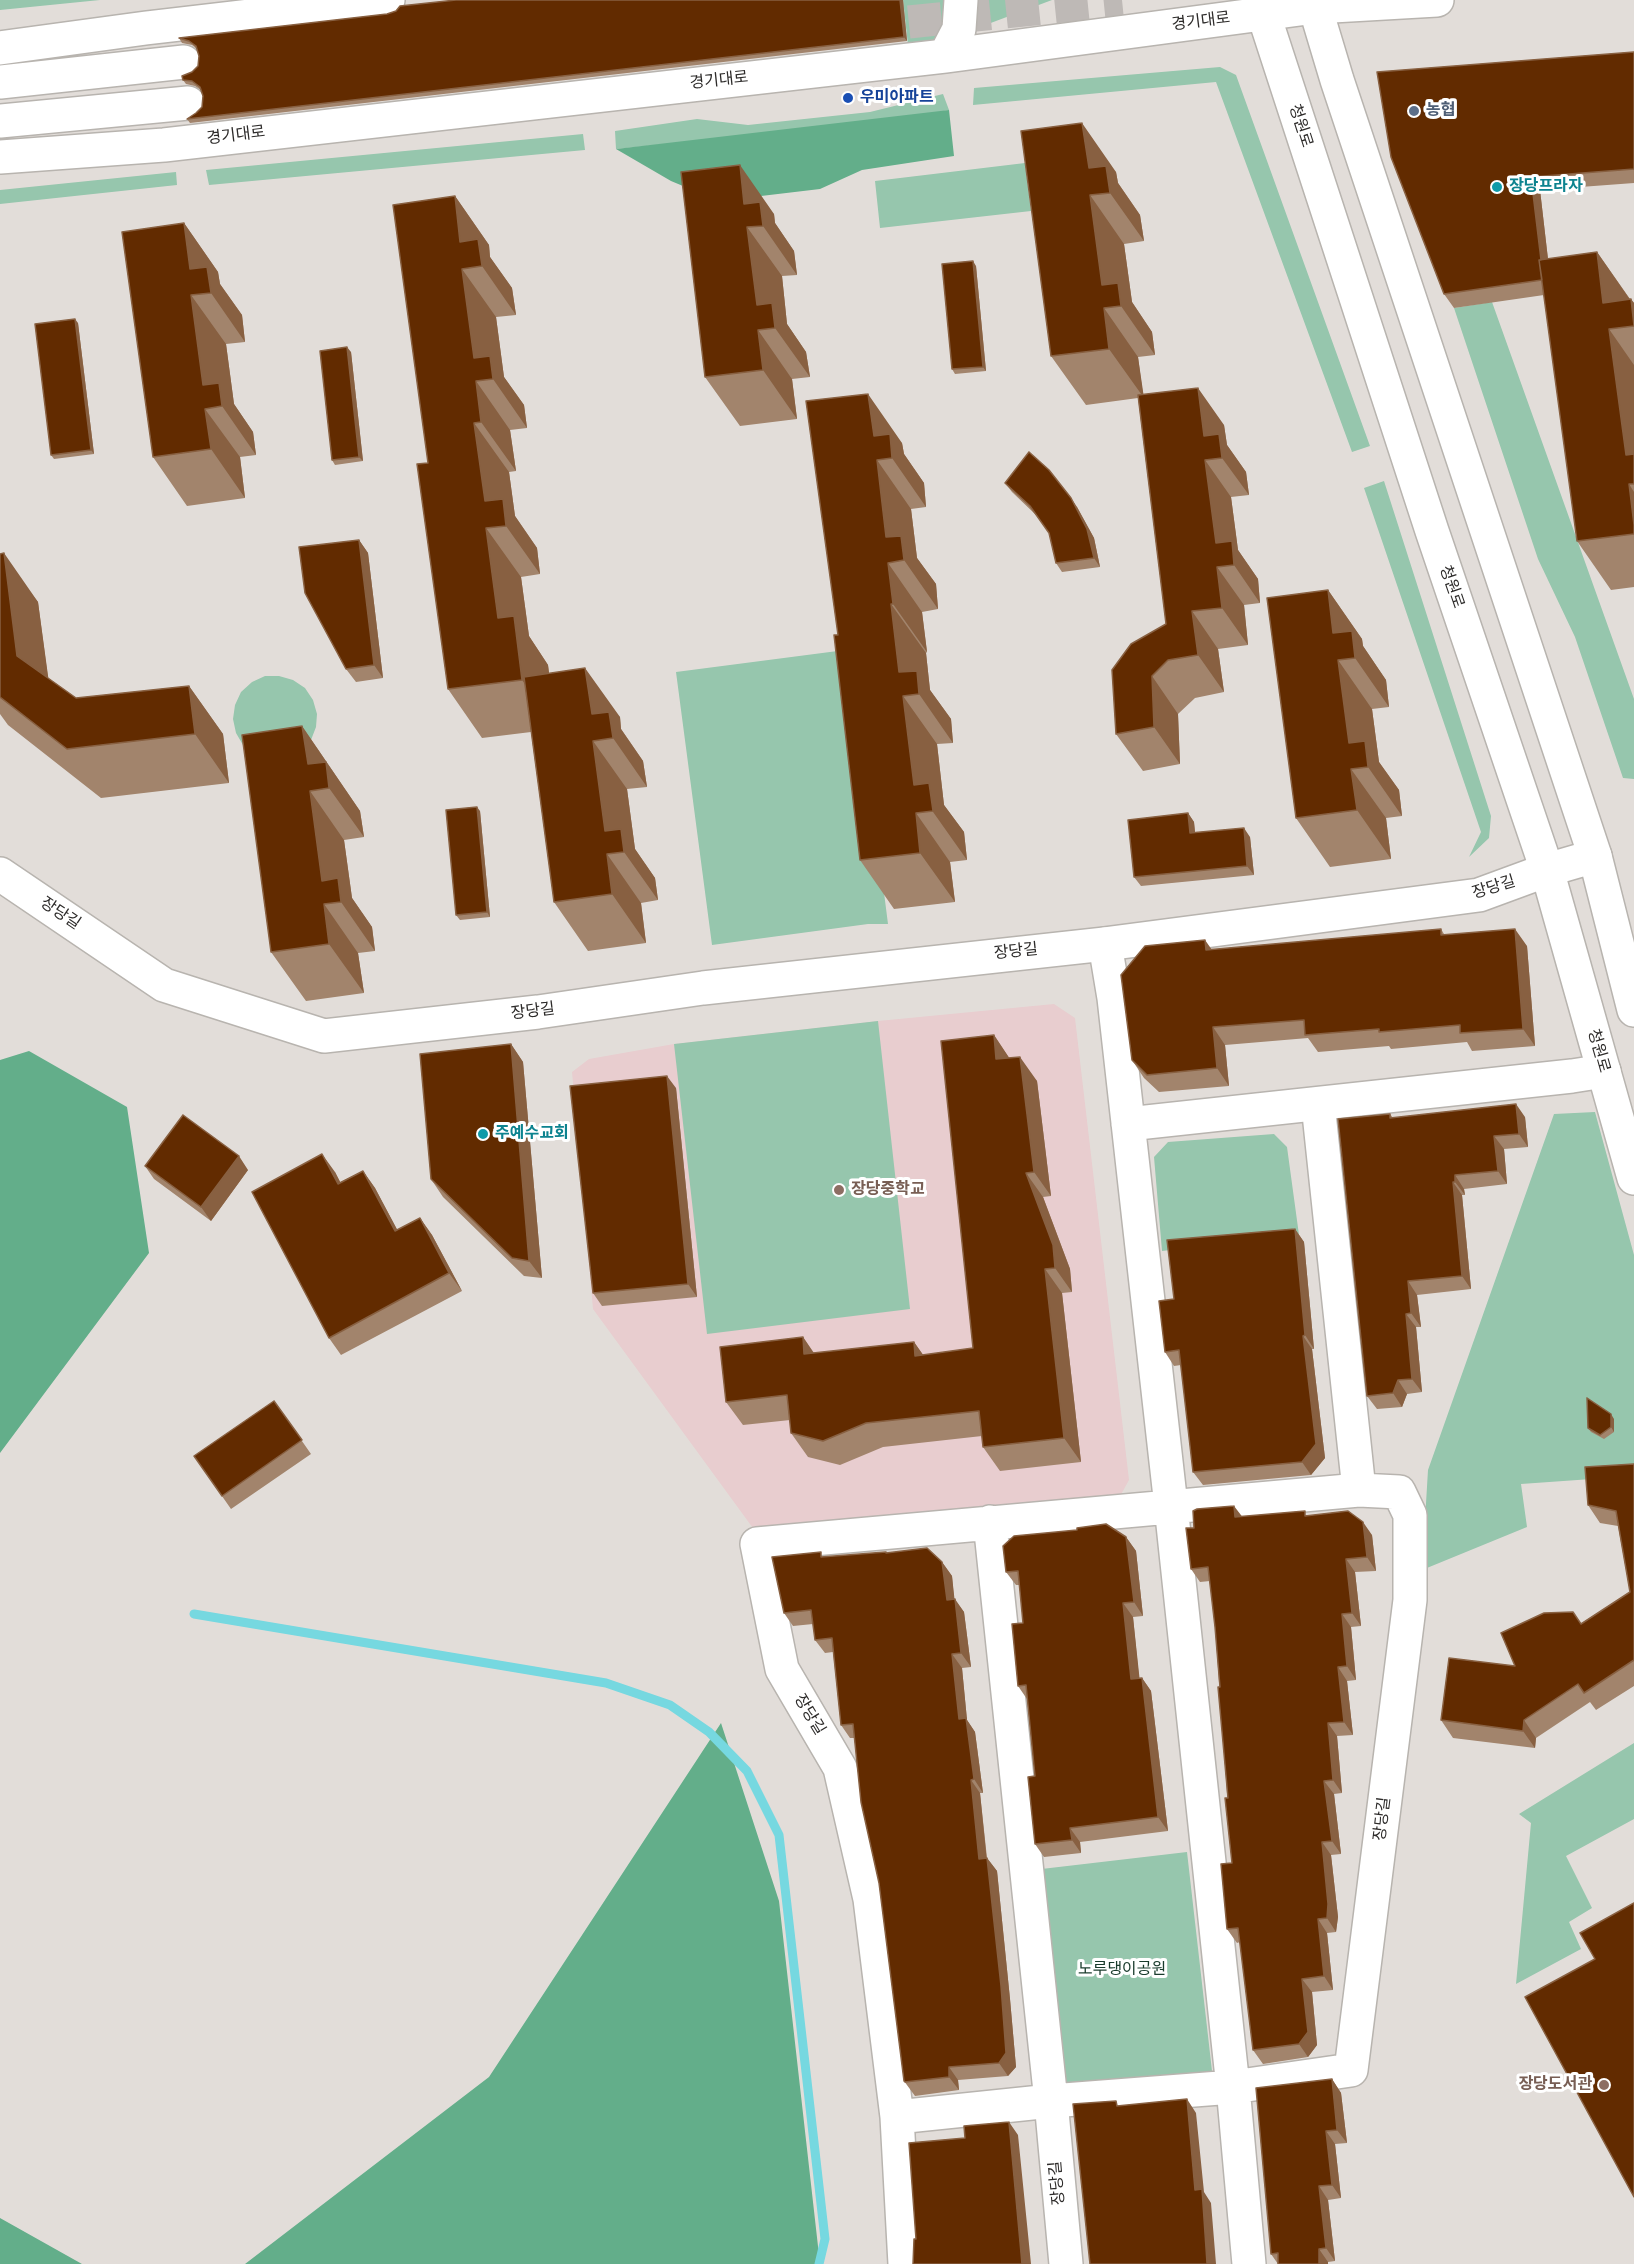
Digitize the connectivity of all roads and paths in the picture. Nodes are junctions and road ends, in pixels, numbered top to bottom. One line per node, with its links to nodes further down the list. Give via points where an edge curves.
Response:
1 (388, 0): 6 (street)
2 (961, 0): 7 (street, via 959,29)
3 (1437, 0): 4 (street, 경기대로)
4 (1314, 3): 5 (street, 경기대로); 13 (street)
5 (1260, 7): 7 (street, 경기대로); 14 (street, 청원로)
6 (0, 48)
7 (945, 56): 12 (street, 경기대로, via 164,145)
8 (184, 62): 9 (street)
9 (0, 82)
10 (188, 103): 11 (street)
11 (0, 122)
12 (0, 157)
13 (1595, 856): 14 (street, 장당길); 17 (street)
14 (1547, 870): 16 (street, 장당길, via 1479,895); 18 (street, 청원로)
15 (0, 874): 16 (street, 장당길, via 164,985 324,1036 538,1012 703,988)
16 (1105, 944): 20 (street)
17 (1634, 1010)
18 (1604, 1071): 19 (street); 21 (street, 청원로)
19 (1318, 1104): 20 (street); 22 (street)
20 (1128, 1124): 23 (street)
21 (1634, 1178)
22 (1359, 1490): 23 (street, 장당길); 25 (street, 장당길, via 1399,1492 1410,1515 1410,1600 1351,2070)
23 (1172, 1506): 24 (street, 장당길); 25 (street)
24 (990, 1522): 26 (street, 장당길); 27 (street, 장당길, via 757,1544 782,1670 840,1768 870,1899)
25 (1233, 2086): 26 (street, 장당길); 30 (street)
26 (1051, 2101): 27 (street, 장당길); 29 (street, 장당길)
27 (897, 2117): 28 (street, 장당길)
28 (905, 2264)
29 (1066, 2264)
30 (1249, 2264)

